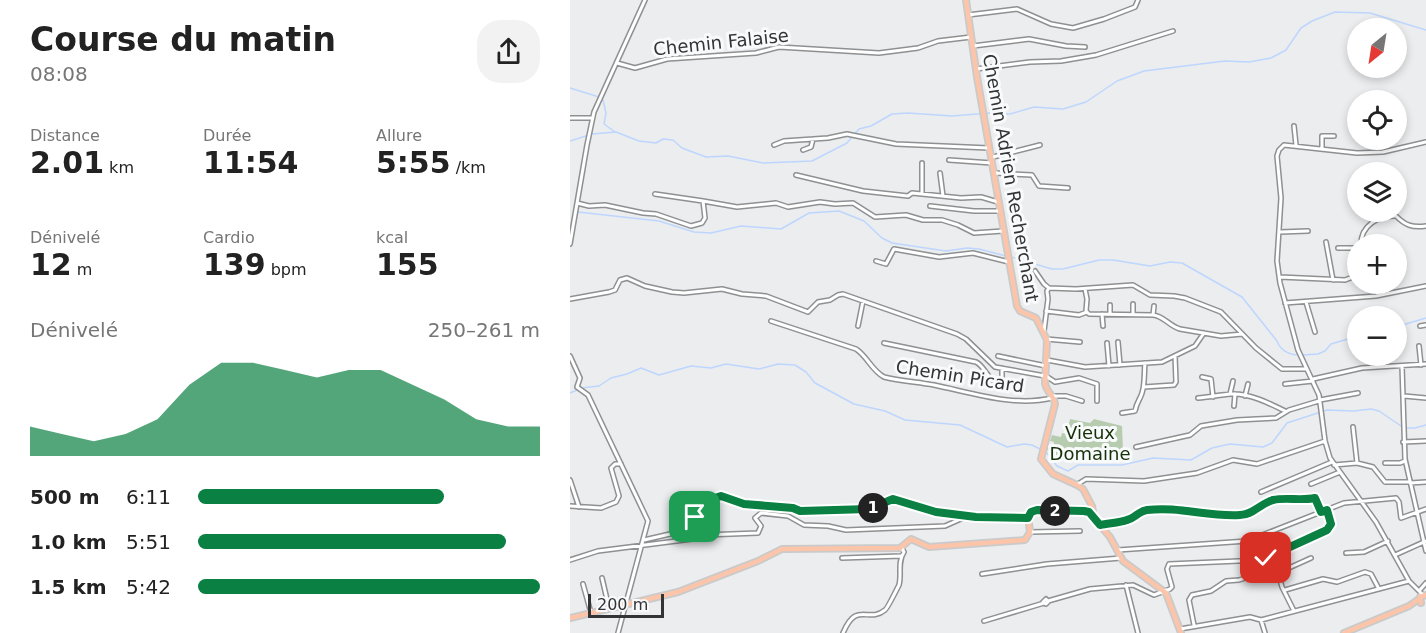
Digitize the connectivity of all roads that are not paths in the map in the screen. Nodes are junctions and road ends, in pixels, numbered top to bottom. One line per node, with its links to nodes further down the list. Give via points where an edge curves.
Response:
1 (645, 0): 9 (street)
2 (966, 0): 4 (main road, Chemin Adrien Recherchant)
3 (1138, 0): 4 (street, via 1135,8 1072,28 1051,24 1017,9)
4 (968, 15): 6 (main road, Chemin Adrien Recherchant)
5 (1173, 31): 10 (street, via 1096,56)
6 (971, 37): 7 (main road, Chemin Adrien Recherchant); 9 (street, Chemin Falaise, via 879,53 778,47 756,53 667,59 635,68)
7 (973, 46): 8 (street, via 1029,39); 10 (main road, Chemin Adrien Recherchant)
8 (1084, 47)
9 (616, 63): 12 (street)
10 (976, 69): 20 (main road, Chemin Adrien Recherchant)
11 (570, 118): 12 (street)
12 (592, 118): 35 (street)
13 (1294, 126): 19 (street)
14 (1334, 136): 21 (street, via 1320,135)
15 (813, 139): 17 (street); 20 (street, via 851,134 896,144); 22 (street, via 811,147)
16 (1426, 142): 21 (street, via 1383,152)
17 (774, 145)
18 (1040, 145): 23 (street)
19 (1296, 146): 21 (street); 42 (street, via 1284,145 1279,150)
20 (991, 148): 23 (main road, Chemin Adrien Recherchant)
21 (1322, 148)
22 (803, 150)
23 (993, 157): 26 (main road, Chemin Adrien Recherchant)
24 (949, 160): 26 (street)
25 (921, 163): 32 (street)
26 (994, 164): 28 (main road, Chemin Adrien Recherchant)
27 (940, 173): 33 (street)
28 (995, 173): 30 (street, via 1032,175 1039,186); 36 (main road, Chemin Adrien Recherchant)
29 (796, 175): 32 (street, via 863,191)
30 (1068, 188)
31 (655, 194): 34 (street)
32 (922, 194): 33 (street)
33 (943, 196): 36 (street, via 981,197)
34 (704, 201): 35 (street, via 705,218 691,226 656,214); 40 (street, via 737,207 853,203 876,217 906,215 942,220 974,233)
35 (578, 203): 45 (street)
36 (999, 203): 38 (main road, Chemin Adrien Recherchant)
37 (930, 206): 38 (street)
38 (1000, 211): 40 (main road, Chemin Adrien Recherchant)
39 (1426, 226): 43 (street, via 1412,226 1396,216 1387,216 1368,224)
40 (1003, 231): 49 (main road, Chemin Adrien Recherchant)
41 (1308, 231): 42 (street)
42 (1280, 232): 51 (street)
43 (1361, 234)
44 (1326, 242): 53 (street)
45 (570, 244)
46 (1347, 247): 47 (street)
47 (1338, 248)
48 (876, 261): 49 (street, via 886,264 894,249 939,257 973,254)
49 (1010, 262): 77 (main road, Chemin Adrien Recherchant, via 1018,309 1036,318)
50 (1035, 271): 55 (street)
51 (1280, 278): 53 (street); 60 (street)
52 (1347, 279): 53 (street)
53 (1333, 280)
54 (1426, 286): 59 (street, via 1376,296)
55 (1050, 288): 56 (street); 64 (street)
56 (1085, 289): 65 (street); 80 (street, via 1133,285 1147,294 1185,298 1221,312)
57 (570, 299): 58 (street, via 615,290 620,280 627,278 672,292 722,289 766,296 804,312 840,294)
58 (863, 302): 76 (street); 98 (street, via 960,335 993,365)
59 (1306, 302): 60 (street); 78 (street)
60 (1285, 303): 99 (street)
61 (1133, 304): 68 (street)
62 (1110, 305): 67 (street)
63 (1154, 306): 69 (street)
64 (1046, 311): 65 (street, via 1078,315); 77 (street)
65 (1087, 312): 66 (street)
66 (1102, 314): 67 (street); 74 (street)
67 (1110, 314): 68 (street)
68 (1135, 314): 69 (street); 71 (street)
69 (1151, 315): 72 (street); 79 (street, via 1161,316 1177,329)
70 (771, 321): 111 (street, Chemin Picard, via 856,349 884,377 998,399 1031,401)
71 (1137, 322)
72 (1151, 322)
73 (1426, 325): 75 (street)
74 (1103, 326)
75 (1420, 326)
76 (858, 327)
77 (1044, 331): 81 (main road)
78 (1315, 332)
79 (1204, 333): 80 (street); 89 (street, via 1195,346)
80 (1242, 334): 99 (street, via 1282,369)
81 (1046, 339): 82 (street); 90 (main road)
82 (1080, 342)
83 (1119, 342): 93 (street)
84 (884, 343): 98 (street, via 976,362 995,382 1001,379)
85 (1107, 343): 95 (street)
86 (1419, 346): 94 (street)
87 (570, 356): 130 (street, via 580,378 577,387 588,394)
88 (998, 356): 90 (street)
89 (1175, 356): 91 (street); 106 (street, via 1174,385)
90 (1046, 363): 95 (street); 100 (main road)
91 (1145, 363): 93 (street); 106 (street)
92 (1426, 364): 94 (street)
93 (1120, 365): 95 (street)
94 (1421, 365): 97 (street)
95 (1109, 366)
96 (1402, 366): 102 (street, via 1362,368); 110 (street)
97 (1407, 366)
98 (1002, 368): 100 (street)
99 (1307, 369): 102 (street)
100 (1045, 375): 111 (main road, via 1046,387); 116 (street, via 1055,382 1079,378 1097,384)
101 (1202, 377): 112 (street, via 1211,379)
102 (1313, 380): 105 (street); 117 (street)
103 (1233, 381): 108 (street)
104 (1248, 384): 109 (street)
105 (1285, 384)
106 (1143, 387): 120 (street, via 1135,411)
107 (1358, 393): 117 (street)
108 (1232, 394): 109 (street); 112 (street); 118 (street)
109 (1245, 396): 119 (street)
110 (1404, 396): 114 (street); 124 (street)
111 (1053, 397): 115 (street, Chemin Picard); 136 (main road, via 1055,404 1041,459 1053,474)
112 (1213, 397): 113 (street)
113 (1198, 398)
114 (1426, 398)
115 (1082, 401)
116 (1097, 401)
117 (1320, 402): 119 (street); 122 (street)
118 (1234, 406)
119 (1286, 411): 125 (street, via 1276,418 1201,426 1190,435)
120 (1122, 413)
121 (1353, 427): 129 (street)
122 (1325, 441): 128 (street); 136 (street, via 1261,464 1233,460 1197,473 1144,481 1086,479)
123 (1426, 441): 124 (street)
124 (1403, 442): 126 (street)
125 (1136, 447)
126 (1405, 461): 127 (street); 134 (street)
127 (1385, 462)
128 (1333, 463): 129 (street); 131 (street); 137 (street)
129 (1357, 463): 134 (street, via 1373,467 1385,482)
130 (621, 464): 141 (street, via 611,468 619,495 616,502 601,508); 153 (street, via 648,521)
131 (1340, 472): 135 (street); 138 (street)
132 (570, 480): 141 (street)
133 (1426, 482): 134 (street)
134 (1410, 483): 146 (street)
135 (1311, 484)
136 (1077, 485): 142 (main road, via 1084,491)
137 (1261, 492)
138 (1362, 501): 144 (street); 146 (street, via 1395,498 1401,518); 154 (street)
139 (570, 506): 141 (street)
140 (763, 506): 147 (street); 148 (street, via 800,511 869,509 893,499 936,512); 153 (street, via 715,497 702,504 695,527)
141 (579, 507)
142 (1086, 507): 149 (main road, via 1037,510); 150 (main road)
143 (1426, 509): 146 (street)
144 (1327, 510): 145 (street); 175 (street, via 1331,524 1327,530 1262,560 1168,565 1172,587)
145 (1321, 512): 150 (street, via 1315,498 1282,499 1269,501 1248,514 1214,515 1170,508 1144,510 1128,520); 157 (street, via 1247,541)
146 (1416, 512): 155 (street)
147 (763, 513): 148 (street, via 788,516 800,525 846,530 945,526); 153 (street, via 755,518 761,526 758,533)
148 (976, 517): 149 (street)
149 (1028, 518): 152 (main road)
150 (1100, 525): 157 (main road)
151 (1080, 531): 152 (street)
152 (1030, 532): 156 (main road, via 1025,540 929,547 911,539)
153 (643, 542): 165 (street); 177 (street)
154 (1388, 542): 159 (street, via 1364,552); 160 (street)
155 (1425, 542): 158 (street); 160 (street)
156 (902, 548): 161 (street); 177 (main road, via 782,549 693,587)
157 (1116, 550): 163 (main road)
158 (1426, 551)
159 (1346, 553)
160 (1395, 555): 169 (street)
161 (902, 556): 162 (street); 187 (street, via 899,584 886,609 854,616)
162 (842, 558)
163 (1121, 558): 167 (street); 175 (main road)
164 (1311, 558): 166 (street)
165 (570, 561)
166 (1278, 573): 174 (street); 184 (street, via 1226,581 1211,591 1192,595 1189,600)
167 (982, 574)
168 (602, 578): 178 (street)
169 (1409, 581): 173 (street); 176 (street)
170 (1426, 583): 176 (street)
171 (583, 584): 180 (street)
172 (1126, 585): 175 (street, via 1136,585 1152,595); 183 (street, via 1079,591); 188 (street)
173 (1379, 589): 174 (street, via 1371,574 1365,572 1337,582 1323,579); 179 (street)
174 (1285, 590): 179 (street)
175 (1164, 591): 185 (main road)
176 (1421, 598): 190 (main road)
177 (626, 604): 178 (main road); 186 (street)
178 (609, 608): 180 (main road)
179 (1294, 611): 182 (street)
180 (591, 613): 181 (main road)
181 (570, 618)
182 (1261, 620): 184 (street, via 1250,617); 189 (street)
183 (984, 621)
184 (1194, 626): 185 (street)
185 (1181, 631)
186 (618, 633)
187 (843, 633)
188 (1138, 633)
189 (1265, 633)
190 (1344, 633)

